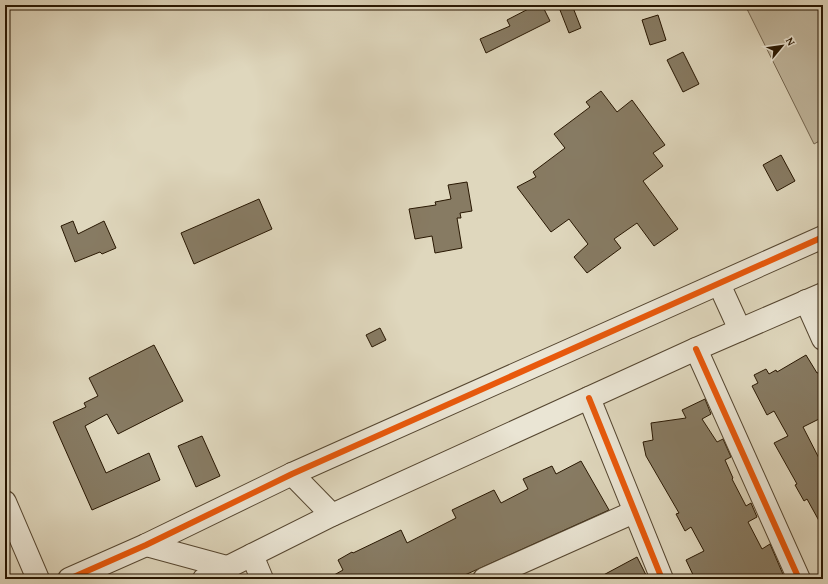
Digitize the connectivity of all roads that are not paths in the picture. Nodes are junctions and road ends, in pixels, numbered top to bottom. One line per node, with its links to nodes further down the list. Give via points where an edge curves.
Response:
1 (823, 237): 2 (street)
2 (718, 284): 4 (street); 8 (street)
3 (815, 298): 4 (street); 5 (street)
4 (740, 330): 6 (street)
5 (823, 339)
6 (696, 349): 7 (street); 22 (street)
7 (589, 398): 10 (street); 11 (street)
8 (292, 474): 11 (street); 12 (street)
9 (5, 502): 16 (street)
10 (634, 512): 20 (street); 21 (street)
11 (332, 514): 13 (street)
12 (146, 545): 14 (street); 15 (street)
13 (252, 555): 14 (street); 19 (street)
14 (227, 568): 18 (street)
15 (108, 571): 17 (street)
16 (38, 579)
17 (69, 579)
18 (204, 579)
19 (262, 579)
20 (484, 579)
21 (662, 579)
22 (799, 579)

